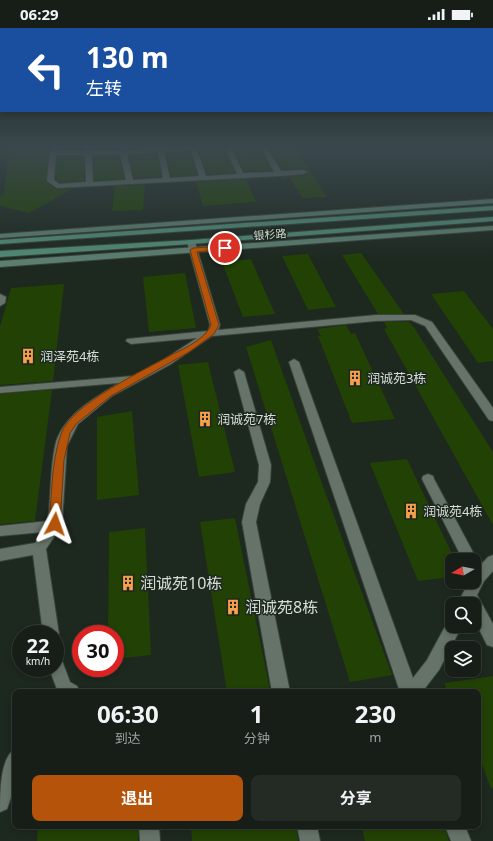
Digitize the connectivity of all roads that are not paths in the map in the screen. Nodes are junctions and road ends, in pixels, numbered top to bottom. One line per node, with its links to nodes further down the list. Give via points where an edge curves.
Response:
1 (58, 185): 2 (street)
2 (90, 185)
3 (493, 201): 7 (street, 银杉路)
4 (493, 208): 8 (main road, 银杉路)
5 (493, 219): 9 (main road, 银杉路)
6 (493, 228): 9 (street, 银杉路)
7 (0, 236)
8 (0, 242)
9 (192, 246): 10 (main road, 银杉路); 11 (street, 银杉路); 12 (street, via 215,325)
10 (0, 254)
11 (0, 264)
12 (210, 334): 13 (street); 16 (street); 18 (street, via 376,318 418,318 434,329)
13 (131, 341)
14 (294, 362): 34 (street)
15 (239, 372): 33 (street, via 264,465 264,482 253,504 249,522)
16 (137, 378): 17 (street); 20 (street, via 108,394 74,421 66,433 59,460)
17 (0, 390)
18 (493, 417)
19 (428, 479): 23 (street)
20 (55, 524): 21 (street); 22 (street)
21 (0, 531)
22 (39, 548): 24 (street); 28 (street)
23 (466, 553)
24 (0, 555)
25 (493, 561): 26 (street)
26 (481, 569)
27 (481, 621): 30 (street)
28 (50, 625)
29 (450, 633): 35 (street, via 433,665)
30 (493, 640)
31 (60, 677): 32 (street)
32 (65, 689)
33 (280, 689)
34 (407, 689)
35 (414, 689)
36 (12, 762): 37 (street, via 6,770)
37 (0, 802)
38 (149, 829): 41 (street)
39 (308, 829): 42 (street)
40 (457, 829): 43 (street)
41 (150, 841)
42 (310, 841)
43 (461, 841)

